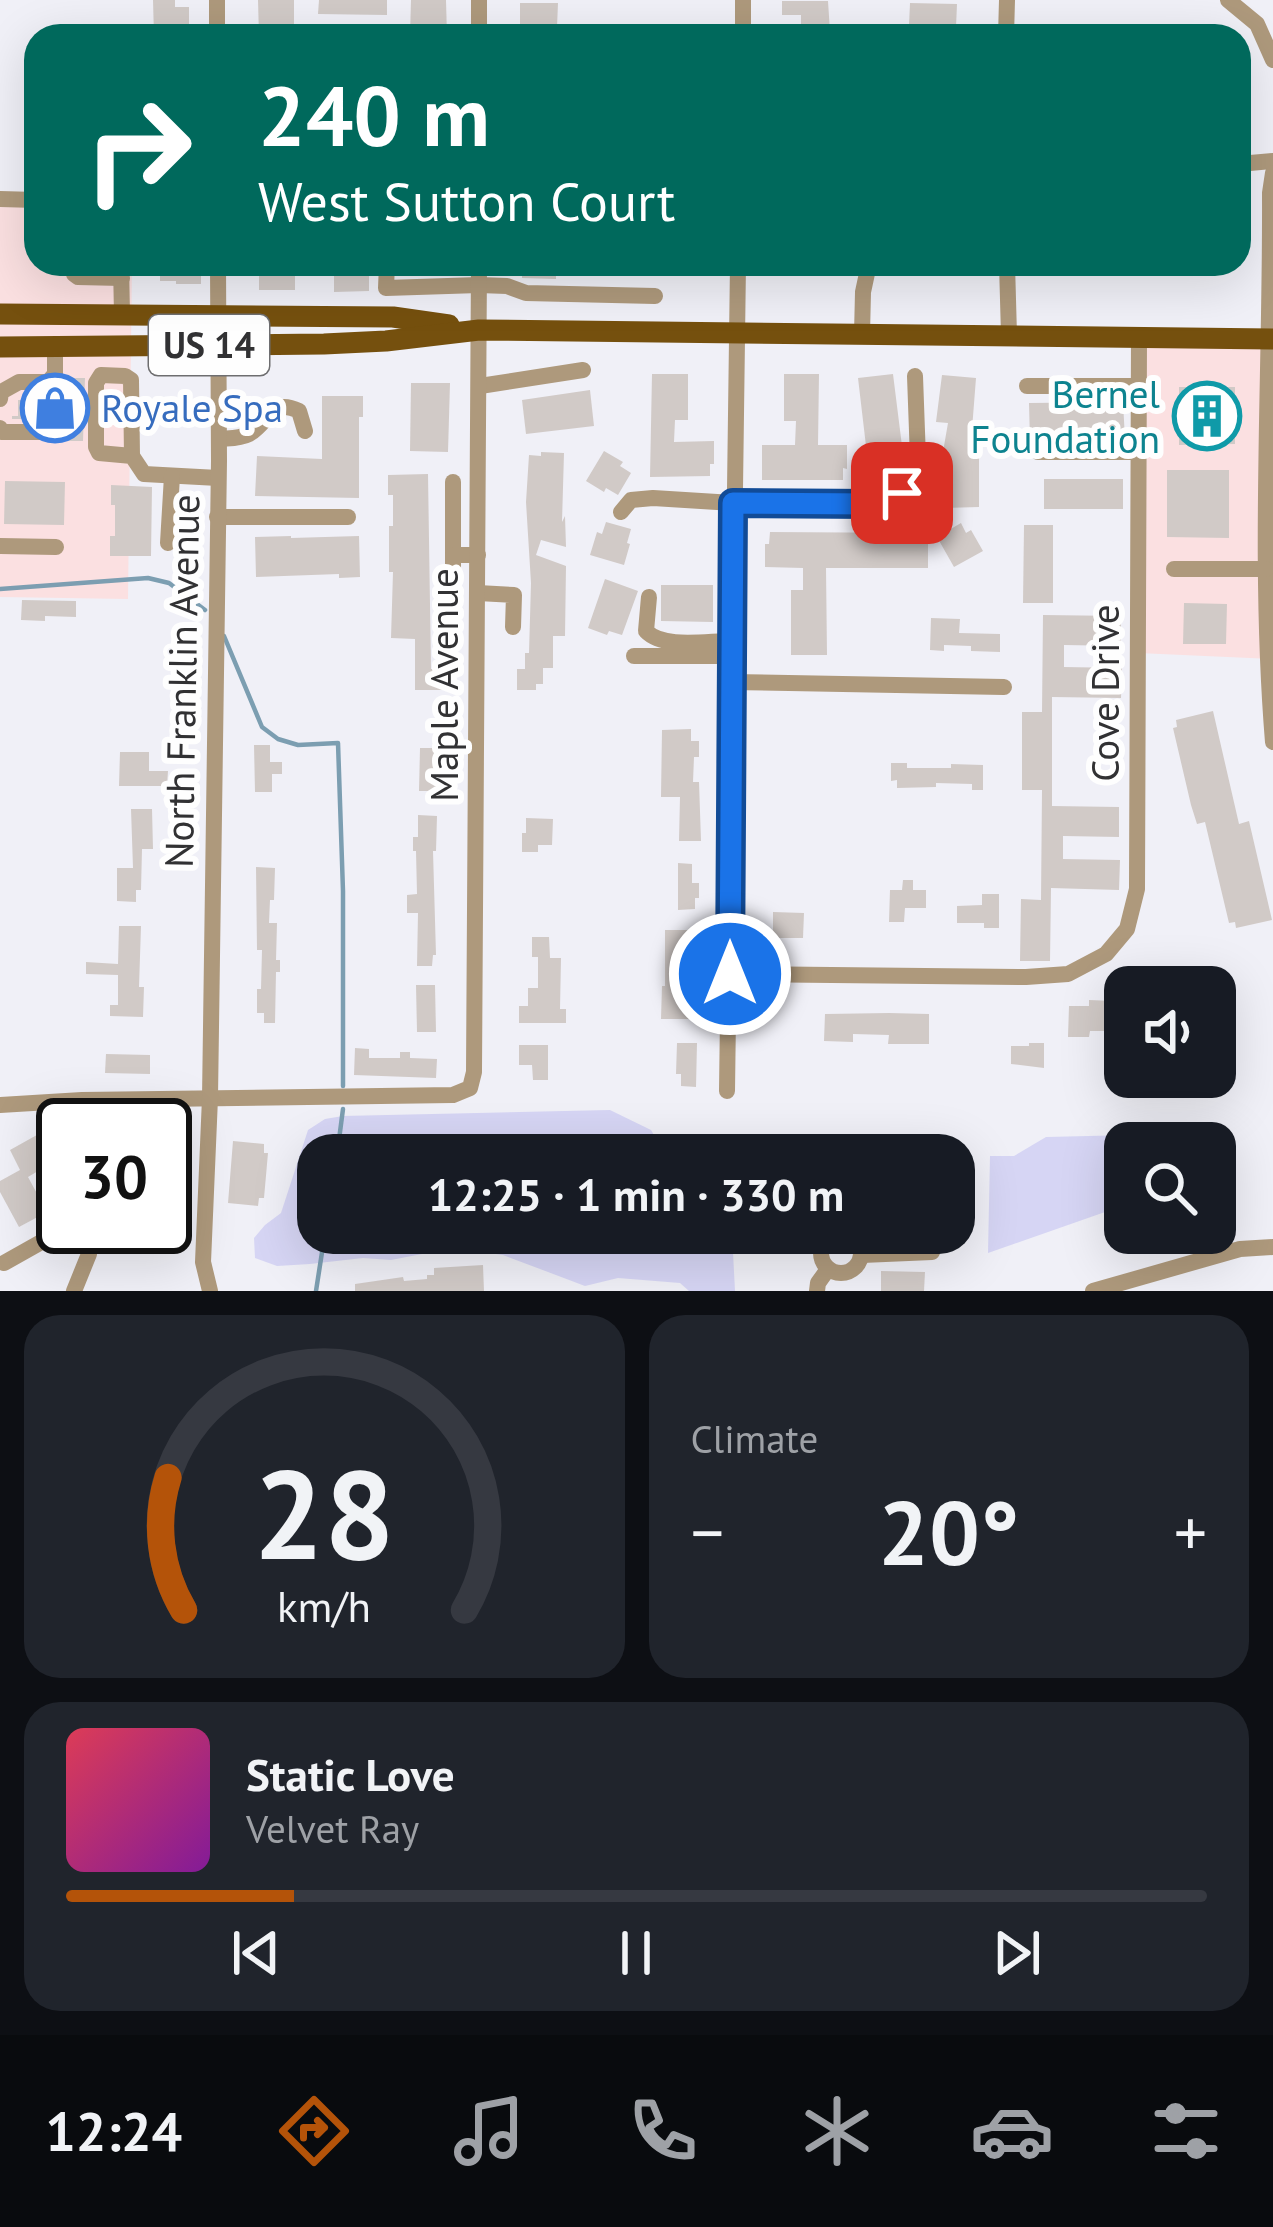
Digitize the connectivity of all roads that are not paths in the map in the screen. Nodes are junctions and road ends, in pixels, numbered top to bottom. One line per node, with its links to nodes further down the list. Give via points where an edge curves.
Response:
1 (1228, 0): 2 (street, via 1257,24)
2 (1273, 60)
3 (1273, 173): 21 (street)
4 (122, 276): 14 (street)
5 (218, 276): 15 (street, North Franklin Avenue)
6 (386, 276): 11 (street, via 386,288)
7 (479, 276): 11 (street, Maple Avenue)
8 (738, 276): 17 (street)
9 (866, 276): 18 (street)
10 (1007, 276): 19 (street)
11 (479, 285): 12 (street); 16 (street, Maple Avenue)
12 (655, 296)
13 (0, 314): 14 (main road, US 14)
14 (122, 315): 15 (main road, US 14)
15 (218, 315): 16 (main road, US 14, via 393,317); 22 (street, North Franklin Avenue)
16 (479, 330): 17 (main road, US 14); 22 (main road, US 14); 27 (street, Maple Avenue)
17 (736, 333): 18 (main road, US 14); 42 (street)
18 (862, 334): 19 (main road, US 14)
19 (1009, 335): 20 (main road, US 14)
20 (1139, 338): 21 (main road, US 14); 29 (street, Cove Drive)
21 (1271, 339): 41 (street)
22 (218, 345): 23 (main road, US 14); 34 (street, North Franklin Avenue)
23 (55, 346): 24 (main road, US 14); 30 (street, via 48,382 19,382)
24 (0, 347)
25 (583, 370): 27 (street)
26 (915, 376): 42 (street, via 918,459 902,493 873,504)
27 (480, 386): 50 (street, Maple Avenue)
28 (1027, 386): 29 (street)
29 (1139, 386): 36 (street, Cove Drive)
30 (0, 399)
31 (53, 423): 32 (street, via 49,432)
32 (0, 428)
33 (304, 431): 34 (street, via 299,411 282,407 242,437)
34 (219, 439): 39 (street, North Franklin Avenue)
35 (1037, 452): 36 (street)
36 (1139, 452): 63 (street, Cove Drive, via 1137,890 1127,929 1106,954 1068,974)
37 (132, 456): 37 (street, via 96,450 100,375 131,380); 38 (street, via 144,474)
38 (172, 476): 39 (street); 46 (street)
39 (218, 478): 45 (street, North Franklin Avenue)
40 (453, 482): 49 (street)
41 (1269, 494): 52 (street)
42 (733, 503): 43 (street, via 653,498 631,500); 58 (street)
43 (621, 512)
44 (348, 517): 45 (street)
45 (217, 518): 65 (street, North Franklin Avenue)
46 (168, 543)
47 (0, 546): 48 (street)
48 (56, 547)
49 (453, 555): 50 (street); 56 (street)
50 (478, 555): 53 (street, Maple Avenue)
51 (1174, 569): 52 (street)
52 (1266, 569): 57 (street)
53 (478, 593): 55 (street, via 514,595); 65 (street, Maple Avenue, via 470,1088 453,1095)
54 (649, 597): 58 (street, via 650,637)
55 (513, 626)
56 (453, 628)
57 (1270, 635): 62 (street)
58 (731, 648): 59 (street); 60 (street)
59 (634, 656)
60 (730, 682): 61 (street); 63 (street)
61 (1004, 688)
62 (1273, 742)
63 (730, 974): 64 (street)
64 (727, 1091)
65 (210, 1098): 66 (street); 75 (street, North Franklin Avenue, via 203,1262)
66 (0, 1105)
67 (36, 1245): 72 (street)
68 (1273, 1246): 77 (street)
69 (88, 1254): 74 (street)
70 (885, 1254): 71 (street)
71 (862, 1255): 73 (street, via 848,1273); 73 (street, via 855,1238 837,1233 823,1245)
72 (4, 1263)
73 (828, 1269): 76 (street)
74 (74, 1291)
75 (210, 1291)
76 (818, 1291)
77 (1094, 1291)

